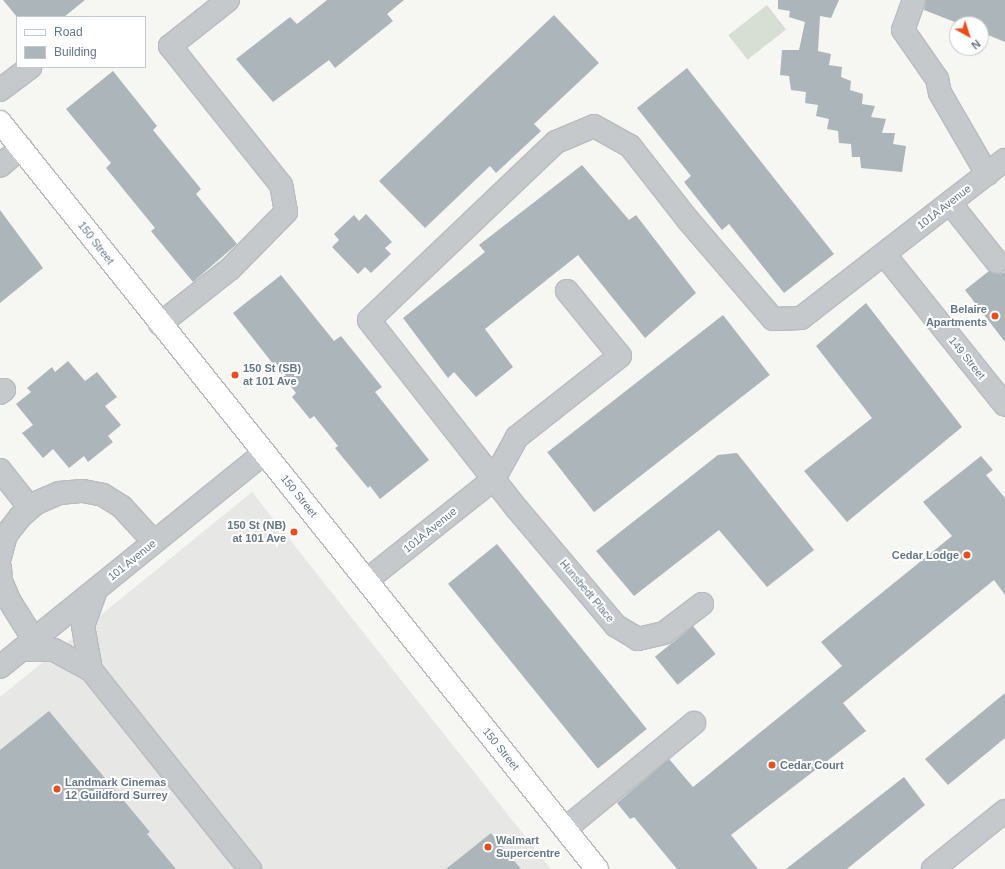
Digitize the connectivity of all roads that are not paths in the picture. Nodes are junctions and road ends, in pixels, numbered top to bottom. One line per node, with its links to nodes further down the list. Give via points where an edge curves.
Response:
1 (228, 0): 14 (street, via 170,46 281,185 286,212 230,269)
2 (914, 0): 9 (street, via 903,30 937,79 940,93)
3 (29, 68): 4 (street)
4 (0, 90)
5 (0, 122): 6 (main road, 150 Street)
6 (21, 148): 8 (street); 14 (main road, 150 Street)
7 (1005, 160): 9 (street, 101A Avenue)
8 (0, 166)
9 (987, 174): 10 (street, 101A Avenue)
10 (950, 203): 11 (street, 101A Avenue); 12 (street)
11 (884, 254): 15 (street, 149 Street); 18 (street, 101A Avenue, via 802,318 773,318 688,220 630,146 594,126 556,142 369,320)
12 (997, 262)
13 (567, 291): 18 (street, via 620,356 517,437)
14 (160, 324): 16 (main road, 150 Street)
15 (1005, 405)
16 (264, 453): 20 (street, 101 Avenue); 23 (main road, 150 Street)
17 (0, 470): 19 (street)
18 (494, 479): 23 (street, 101A Avenue); 25 (street, Hunsbedt Place, via 616,626 638,639 664,633)
19 (30, 508): 20 (street, via 59,494 83,491 103,496 135,518); 21 (street, via 6,535)
20 (154, 542): 24 (street, 101 Avenue)
21 (0, 557)
22 (0, 568): 26 (street, via 1,581)
23 (367, 580): 31 (main road, 150 Street)
24 (96, 589): 26 (street, 101 Avenue); 28 (street, via 83,626)
25 (702, 604)
26 (28, 645): 27 (street, 101 Avenue); 28 (street, via 54,650)
27 (0, 667)
28 (91, 670): 32 (street)
29 (694, 723): 31 (street)
30 (1005, 812): 34 (street)
31 (565, 829): 33 (main road, 150 Street)
32 (250, 869)
33 (597, 869)
34 (933, 869)

